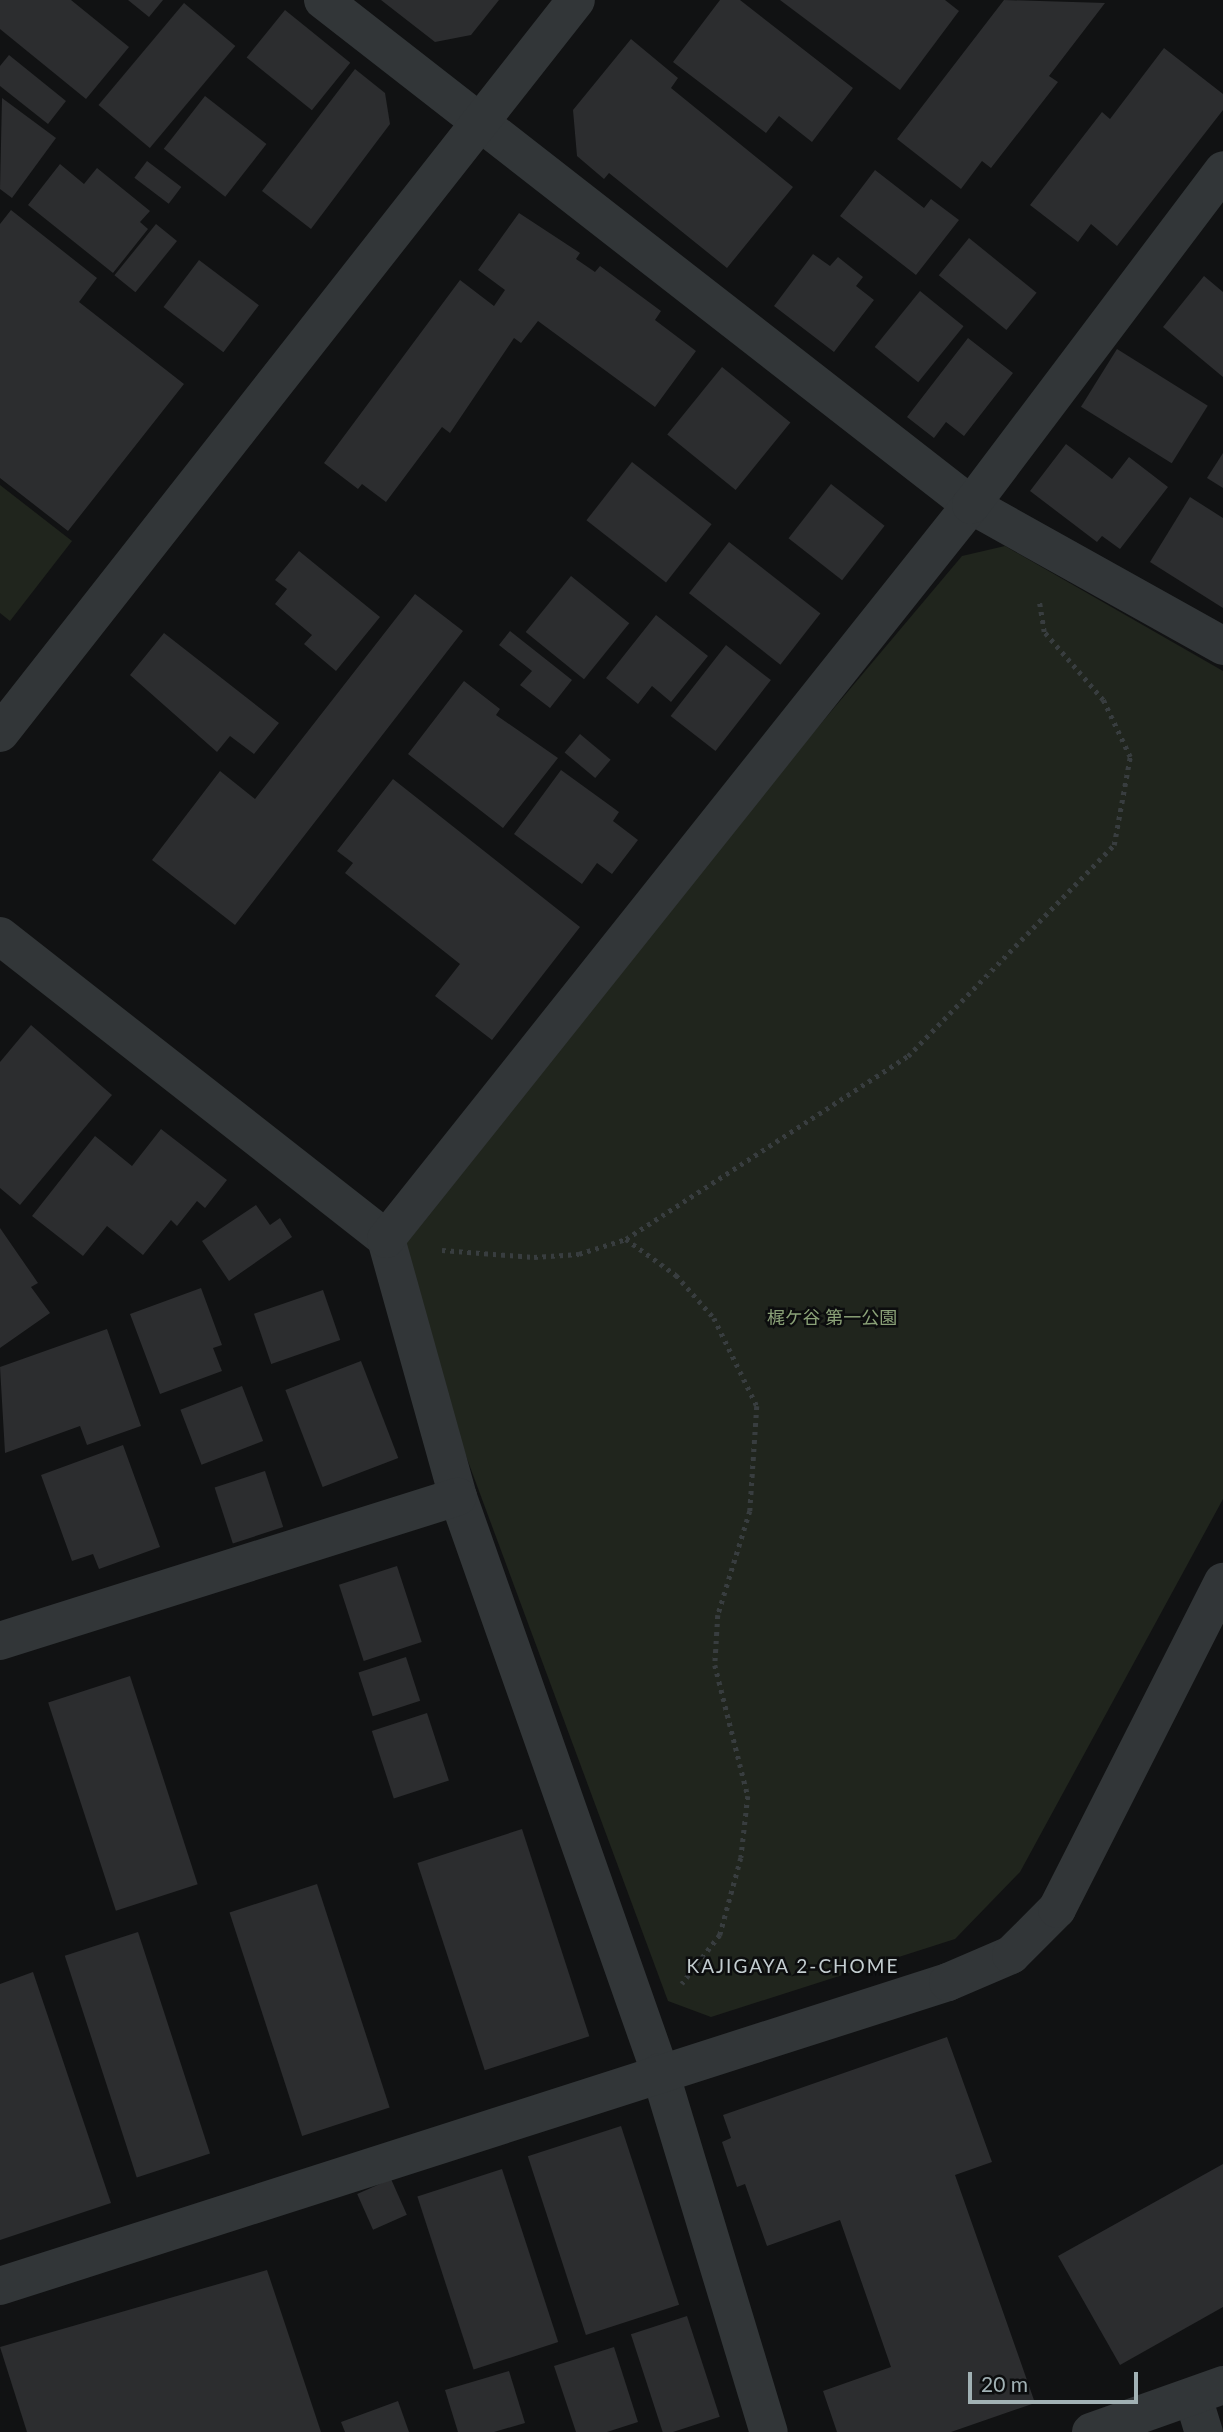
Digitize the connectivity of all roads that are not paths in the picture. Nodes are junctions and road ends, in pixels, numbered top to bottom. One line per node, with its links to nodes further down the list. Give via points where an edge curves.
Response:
1 (323, 0): 3 (street)
2 (576, 0): 3 (street)
3 (479, 122): 5 (street); 7 (street)
4 (1223, 170): 5 (street)
5 (971, 505): 6 (street); 9 (street)
6 (1223, 646)
7 (0, 733)
8 (0, 936): 9 (street)
9 (386, 1240): 10 (street)
10 (458, 1497): 12 (street); 13 (street)
11 (1223, 1583): 13 (street, via 1057,1909 1011,1955 948,1982)
12 (0, 1642)
13 (660, 2072): 14 (street); 16 (street)
14 (0, 2286)
15 (1207, 2405): 17 (street)
16 (769, 2432)
17 (1091, 2432)

